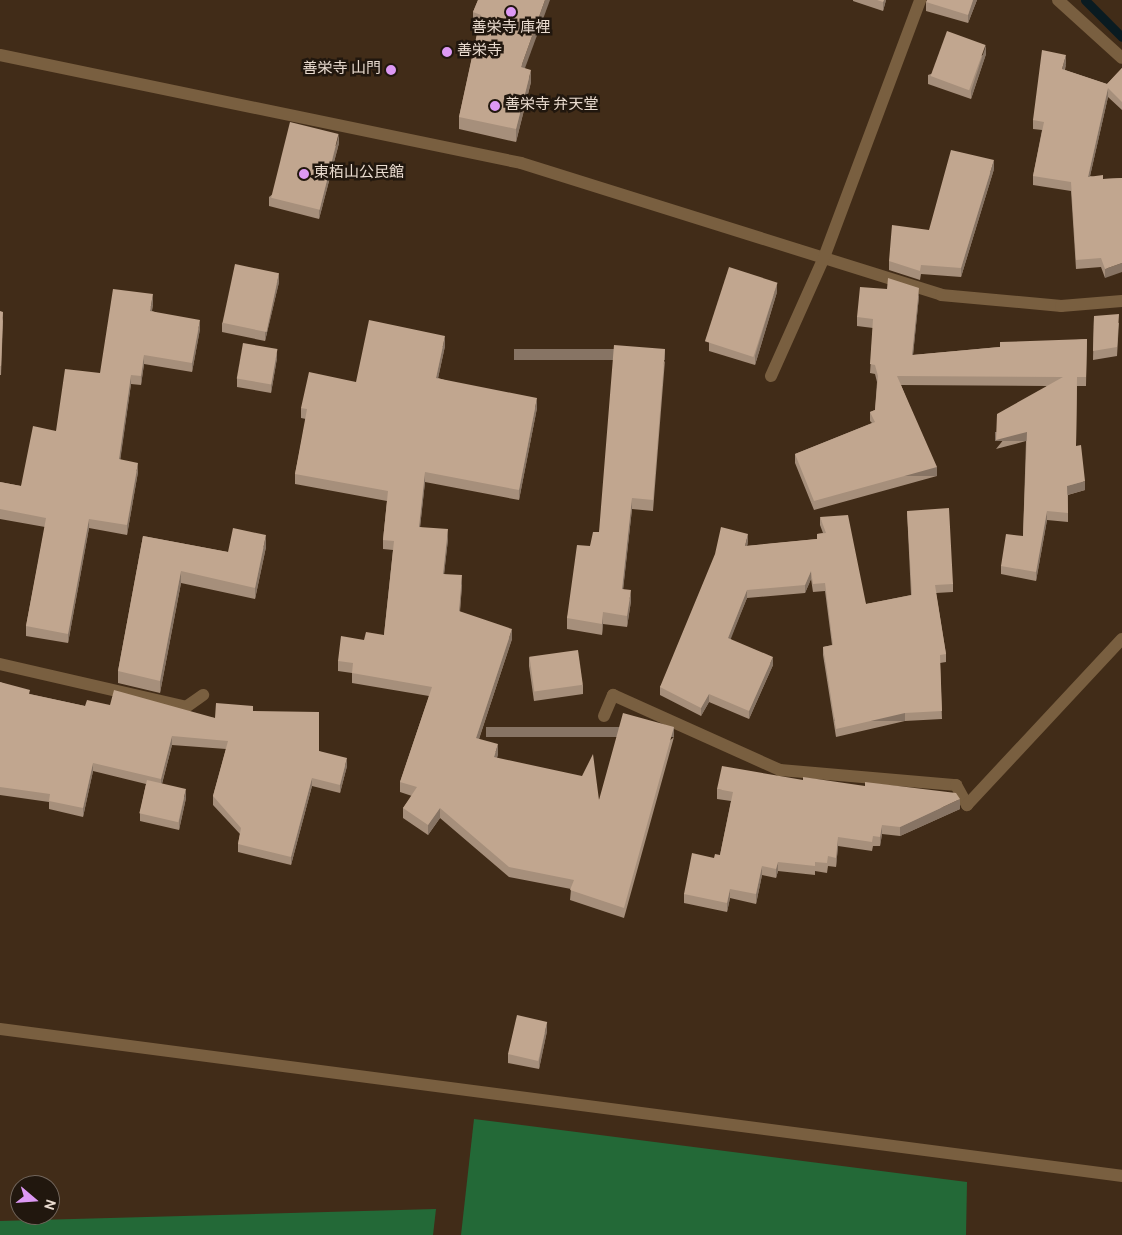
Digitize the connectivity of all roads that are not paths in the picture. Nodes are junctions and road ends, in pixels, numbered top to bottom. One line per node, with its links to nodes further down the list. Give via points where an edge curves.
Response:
1 (920, 0): 5 (street)
2 (1058, 0): 4 (street)
3 (0, 55): 5 (street, via 521,162)
4 (1122, 58)
5 (823, 260): 6 (street, via 941,295 1061,306); 7 (street)
6 (1122, 301)
7 (771, 376)
8 (1122, 639): 11 (street, via 967,805 956,785 780,770 613,695)
9 (0, 664): 10 (street, via 186,707)
10 (203, 695)
11 (604, 716)
12 (0, 1029): 13 (street)
13 (1122, 1176)

